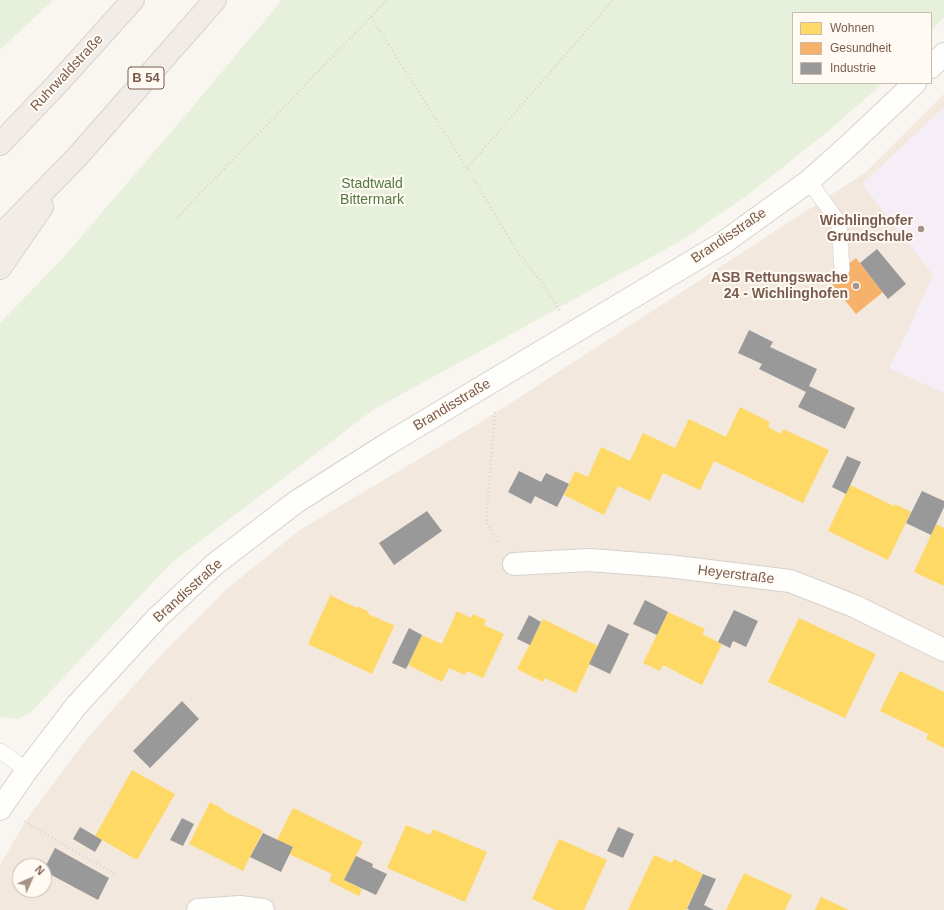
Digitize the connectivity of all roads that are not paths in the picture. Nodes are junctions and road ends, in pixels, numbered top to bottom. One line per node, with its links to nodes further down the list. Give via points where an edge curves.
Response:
1 (132, 0): 6 (highway, Ruhrwaldstraße)
2 (215, 0): 7 (highway, B 54)
3 (944, 54): 4 (street)
4 (932, 66)
5 (914, 84): 8 (street, Brandisstraße)
6 (0, 144)
7 (77, 157): 9 (highway, B 54); 10 (highway)
8 (809, 181): 11 (lane, via 839,223); 15 (street, Brandisstraße, via 723,242 484,385 296,502 215,564 157,618 76,706)
9 (0, 236)
10 (0, 268)
11 (842, 269)
12 (514, 564): 13 (street, Heyerstraße, via 589,560 668,566 790,581 854,606)
13 (944, 650)
14 (0, 751): 15 (lane)
15 (27, 770): 16 (street, Brandisstraße)
16 (1, 808)
17 (198, 910): 18 (street, via 240,907)
18 (263, 910)

